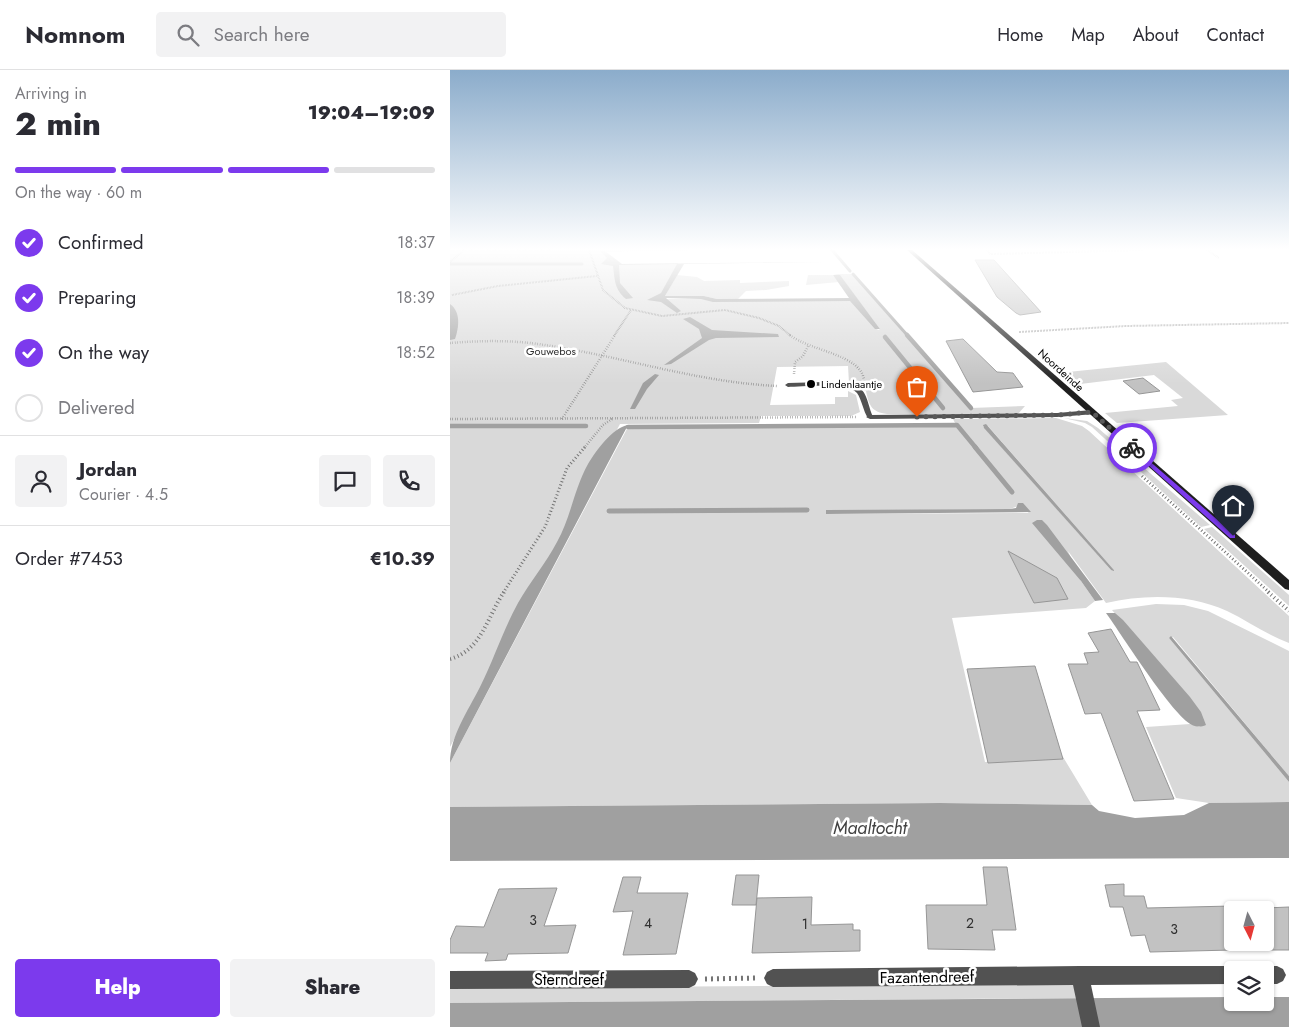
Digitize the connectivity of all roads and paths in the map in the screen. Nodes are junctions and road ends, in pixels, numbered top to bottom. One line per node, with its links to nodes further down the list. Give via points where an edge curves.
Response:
1 (608, 295): 3 (path)
2 (960, 295): 5 (main road, Noordeinde)
3 (631, 310): 7 (path, via 662,316 715,310 743,314 779,326); 8 (path)
4 (1289, 323): 5 (path, via 1126,326)
5 (1004, 334): 12 (main road, Noordeinde)
6 (450, 343): 8 (path, via 531,343)
7 (808, 346): 9 (path, via 803,356 794,362); 11 (path, via 860,366 864,377)
8 (602, 357): 10 (path, via 723,380); 15 (path)
9 (794, 374)
10 (788, 385): 11 (lane, via 843,386)
11 (859, 391): 13 (lane)
12 (1092, 412): 13 (street); 18 (main road, Noordeinde)
13 (870, 417): 14 (path)
14 (612, 418): 15 (path); 20 (path, via 567,468 545,527 499,599 476,644)
15 (562, 419): 16 (path)
16 (450, 420)
17 (1135, 470): 19 (path)
18 (1289, 586)
19 (1289, 611)
20 (450, 659)
21 (1224, 975): 25 (street, Fazantendreef)
22 (773, 978): 23 (path); 25 (street, Fazantendreef)
23 (689, 979): 24 (street, Sterndreef)
24 (450, 980)
25 (1082, 984): 26 (street)
26 (1091, 1027)

